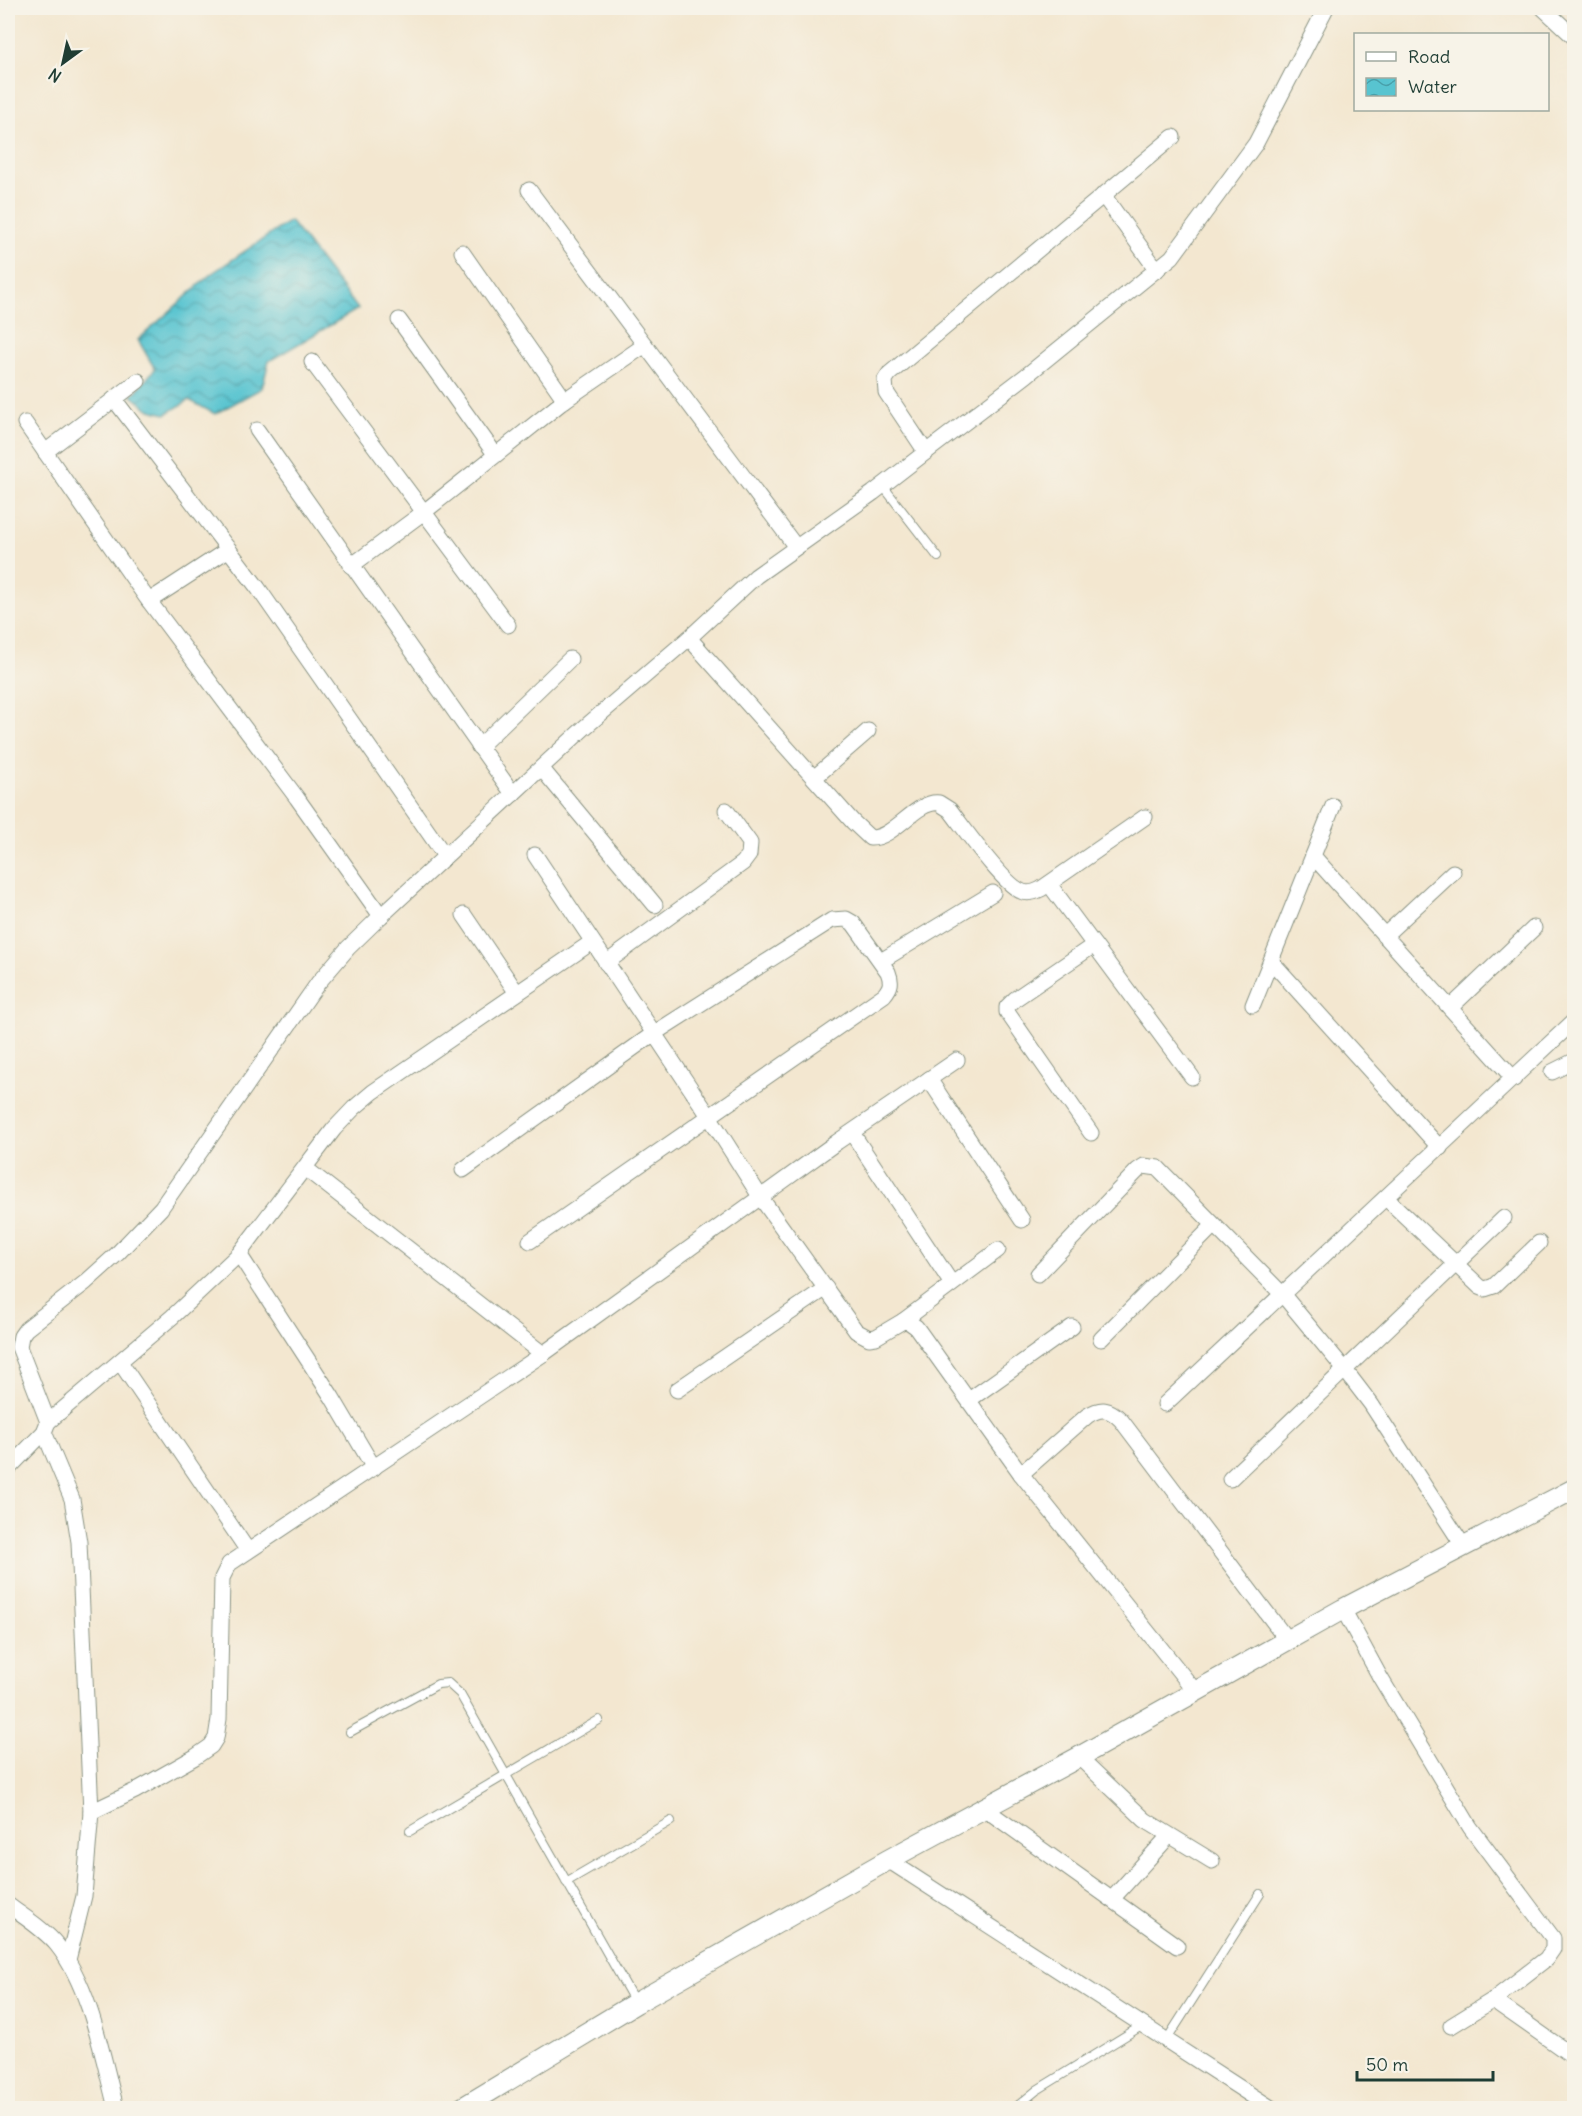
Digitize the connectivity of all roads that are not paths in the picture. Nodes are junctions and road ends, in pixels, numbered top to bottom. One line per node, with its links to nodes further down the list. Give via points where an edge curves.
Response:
1 (1326, 8): 8 (street, via 1256,143 1184,243)
2 (1543, 8): 3 (street)
3 (1575, 37)
4 (1173, 137): 6 (street)
5 (528, 190): 10 (street)
6 (1103, 195): 8 (street); 18 (street, via 889,374 886,392)
7 (462, 252): 14 (street)
8 (1157, 270): 18 (street)
9 (399, 320): 19 (street)
10 (645, 345): 14 (street); 22 (street)
11 (312, 362): 21 (street)
12 (138, 381): 13 (street)
13 (114, 399): 17 (street); 23 (street)
14 (566, 400): 19 (street)
15 (25, 423): 17 (street)
16 (257, 430): 25 (street)
17 (45, 452): 26 (street)
18 (926, 452): 20 (street)
19 (495, 454): 21 (street)
20 (883, 486): 22 (street); 24 (lane)
21 (424, 512): 25 (street); 27 (street)
22 (796, 547): 28 (street, via 756,576)
23 (229, 549): 26 (street); 39 (street)
24 (938, 557)
25 (351, 566): 31 (street)
26 (149, 601): 46 (street)
27 (508, 625)
28 (689, 638): 32 (street); 33 (street)
29 (570, 659): 31 (street)
30 (868, 731): 33 (street)
31 (479, 747): 34 (street)
32 (542, 769): 34 (street); 44 (street)
33 (814, 778): 42 (street, via 870,838 882,835 927,805 939,803 950,810 1015,887 1032,893)
34 (513, 795): 39 (street)
35 (1333, 806): 40 (street)
36 (726, 810): 53 (street, via 750,843 749,855)
37 (1145, 817): 42 (street)
38 (535, 855): 49 (street)
39 (445, 856): 46 (street)
40 (1313, 856): 48 (street); 52 (street)
41 (1453, 872): 48 (street)
42 (1049, 884): 50 (street)
43 (993, 893): 51 (street)
44 (655, 905)
45 (464, 915): 54 (street)
46 (381, 916): 94 (street, via 318,983 161,1208 117,1254 23,1333 19,1347)
47 (1534, 928): 56 (street)
48 (1384, 936): 56 (street)
49 (592, 942): 53 (street); 54 (street)
50 (1094, 945): 62 (street); 67 (street, via 1007,1007)
51 (881, 961): 58 (street, via 853,923 832,920); 65 (street, via 891,981 884,995)
52 (1271, 961): 55 (street); 68 (street)
53 (606, 963): 58 (street)
54 (517, 993): 69 (street, via 354,1108)
55 (1253, 1005)
56 (1450, 1008): 64 (street)
57 (1575, 1022): 64 (street)
58 (653, 1034): 65 (street); 70 (street)
59 (957, 1060): 63 (street)
60 (1575, 1061): 61 (street)
61 (1552, 1072)
62 (1192, 1077)
63 (929, 1079): 66 (street); 74 (street)
64 (1514, 1079): 68 (street)
65 (709, 1116): 71 (street); 76 (street)
66 (852, 1133): 71 (street); 82 (street)
67 (1091, 1133)
68 (1440, 1148): 72 (street)
69 (306, 1168): 79 (street); 88 (street)
70 (463, 1170)
71 (761, 1198): 83 (street); 88 (street)
72 (1386, 1198): 80 (street); 84 (street)
73 (1504, 1218): 80 (street)
74 (1022, 1220)
75 (1213, 1226): 81 (street, via 1165,1174 1158,1168 1144,1166); 84 (street); 87 (street)
76 (530, 1241)
77 (1539, 1243): 80 (street, via 1490,1289 1480,1287)
78 (998, 1250): 82 (street)
79 (238, 1254): 89 (street); 95 (street)
80 (1455, 1264): 90 (street)
81 (1038, 1274)
82 (952, 1284): 85 (street)
83 (826, 1288): 85 (street, via 862,1336 876,1337); 91 (street)
84 (1283, 1296): 90 (street); 93 (street)
85 (903, 1321): 92 (street, via 916,1327)
86 (1072, 1327): 92 (street)
87 (1101, 1339)
88 (543, 1354): 95 (street)
89 (120, 1362): 94 (street); 101 (street)
90 (1345, 1370): 98 (street); 100 (street)
91 (677, 1390)
92 (969, 1400): 97 (street)
93 (1165, 1404)
94 (46, 1427): 96 (street); 110 (street, via 77,1524)
95 (374, 1468): 101 (street)
96 (8, 1470)
97 (1021, 1474): 103 (street, via 1087,1416 1098,1409 1113,1412); 104 (street)
98 (1230, 1479)
99 (1575, 1489): 100 (street)
100 (1464, 1547): 102 (street)
101 (248, 1551): 110 (street, via 229,1564 222,1578 216,1738 195,1757)
102 (1343, 1609): 103 (street); 122 (street, via 1470,1827 1553,1938 1553,1949 1546,1959)
103 (1288, 1641): 104 (street)
104 (1195, 1691): 107 (street)
105 (599, 1720): 108 (lane)
106 (350, 1732): 108 (lane, via 438,1684 448,1683 460,1694)
107 (1079, 1757): 109 (street); 113 (street, via 1145,1820)
108 (506, 1775): 112 (lane); 116 (lane)
109 (985, 1809): 114 (street); 118 (street)
110 (91, 1812): 121 (street, via 84,1896)
111 (671, 1821): 116 (lane)
112 (410, 1831)
113 (1169, 1836): 115 (street); 118 (street)
114 (888, 1860): 123 (street); 124 (street)
115 (1212, 1861)
116 (567, 1882): 123 (lane)
117 (1260, 1894): 126 (lane)
118 (1112, 1899): 120 (street)
119 (8, 1905): 121 (street, via 44,1932)
120 (1177, 1946)
121 (68, 1960): 128 (street, via 95,2027)
122 (1493, 2000): 125 (street); 127 (street)
123 (636, 2003): 129 (street)
124 (1143, 2025): 126 (street); 130 (lane, via 1037,2090)
125 (1451, 2026)
126 (1166, 2041): 131 (street)
127 (1575, 2057)
128 (116, 2109)
129 (462, 2109)
130 (1015, 2109)
131 (1271, 2109)

